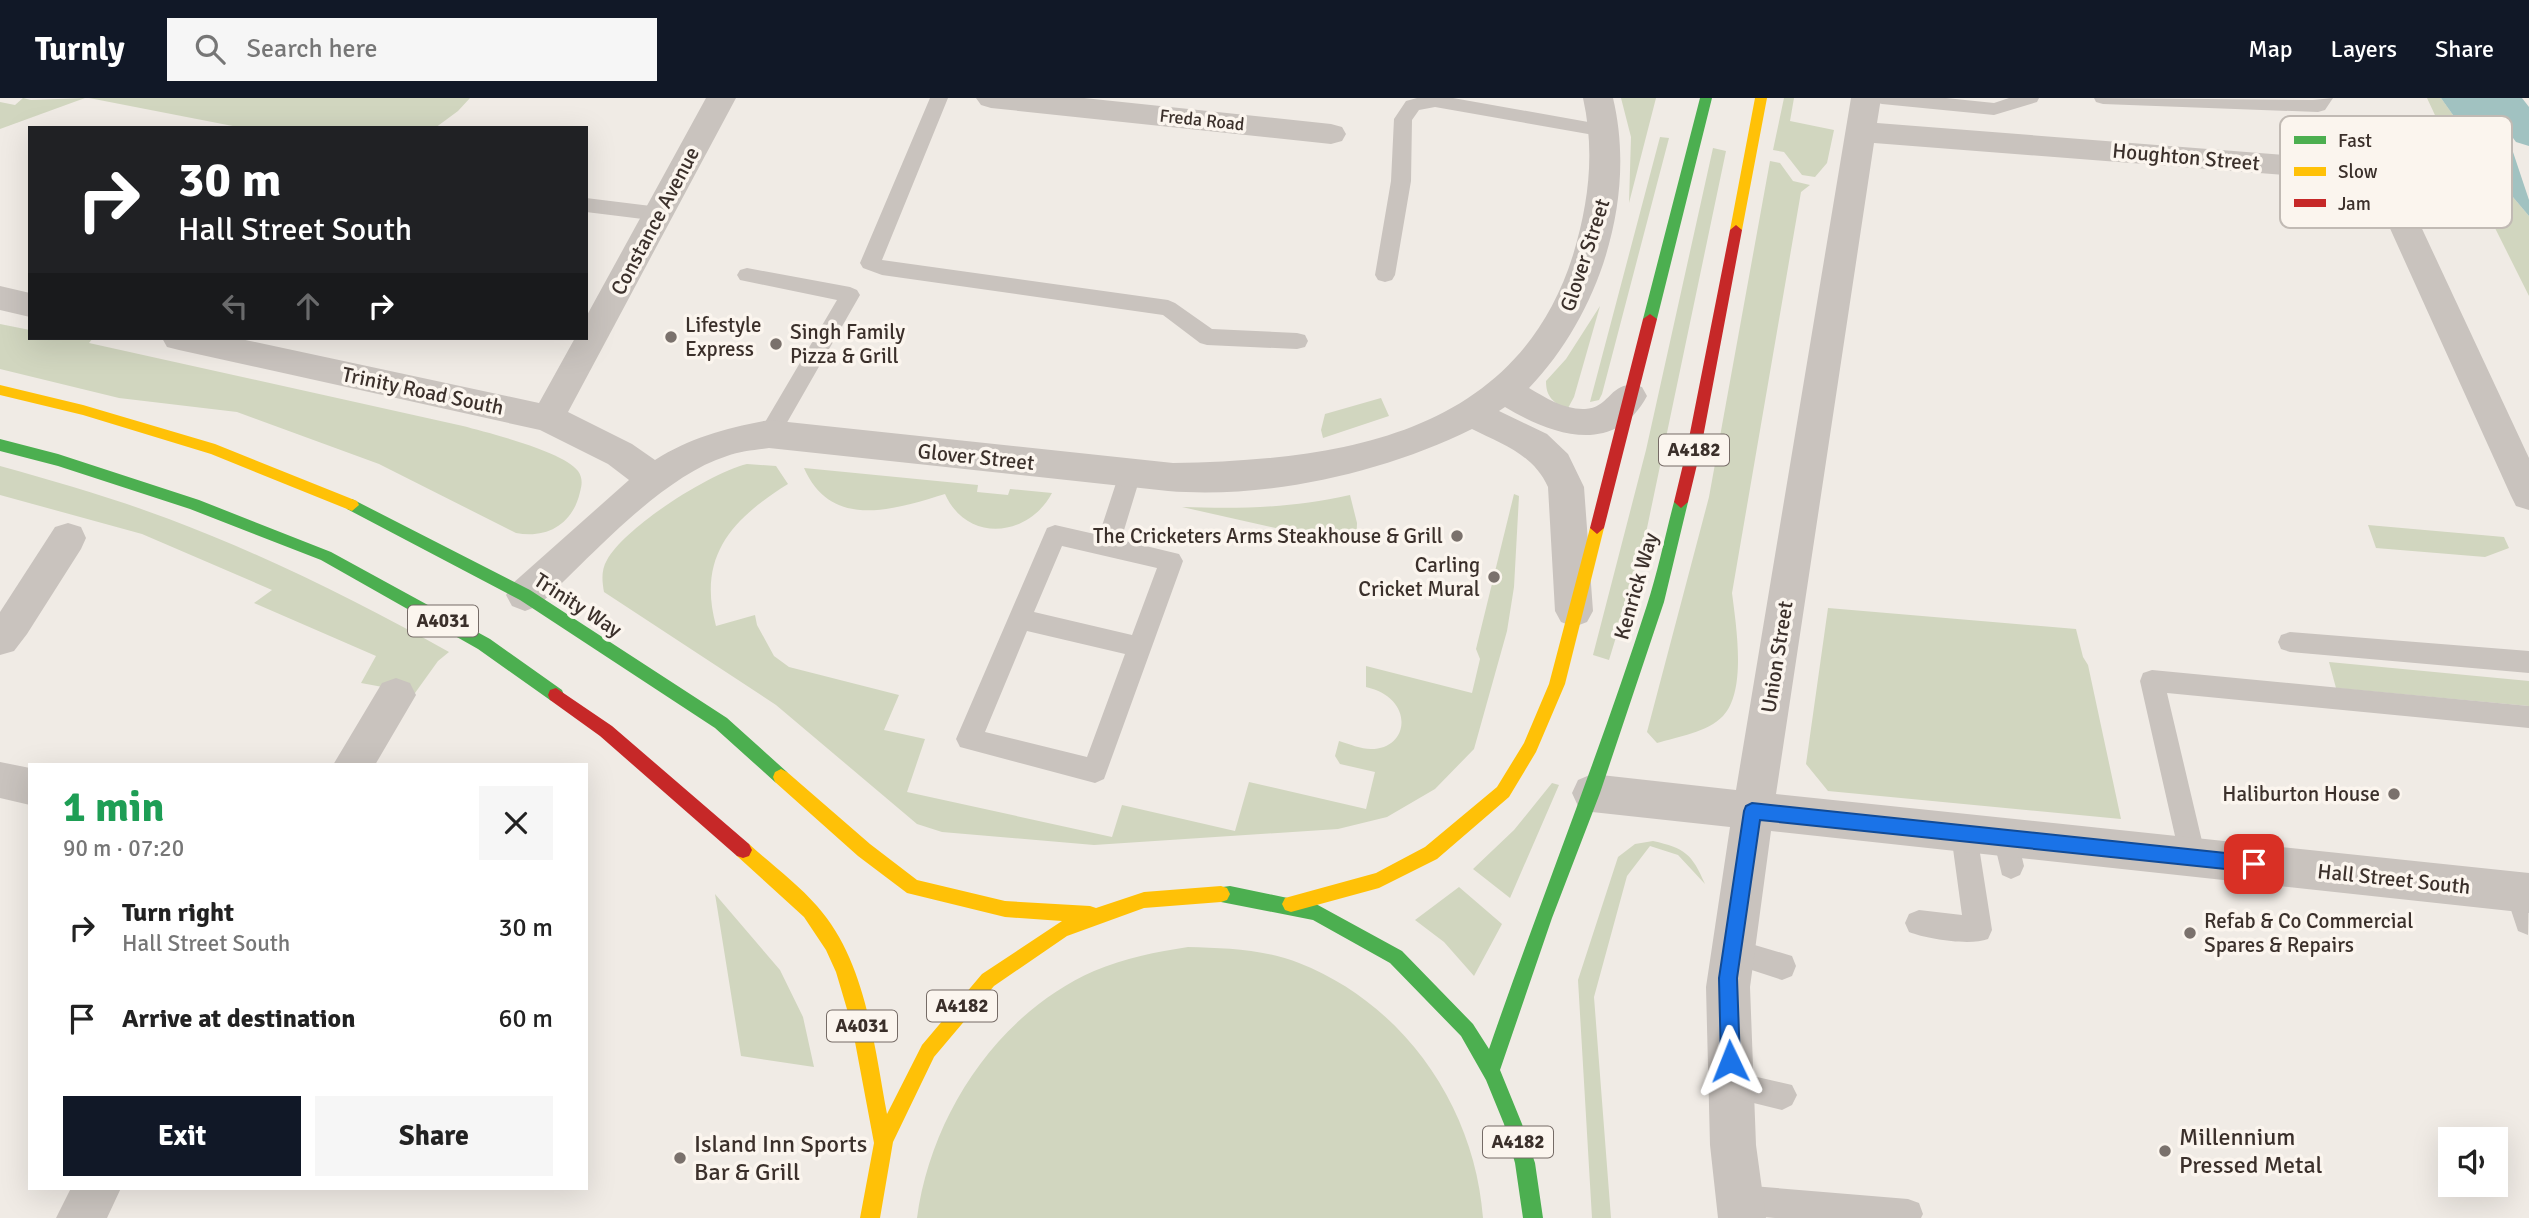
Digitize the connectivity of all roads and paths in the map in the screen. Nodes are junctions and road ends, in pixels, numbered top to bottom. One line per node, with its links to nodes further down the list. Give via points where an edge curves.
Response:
1 (721, 98): 16 (street, Constance Avenue)
2 (939, 98): 23 (lane, via 870,263 1168,308 1207,337)
3 (990, 98): 13 (street, Freda Road)
4 (1706, 98): 26 (main road, A4182)
5 (1761, 98): 48 (main road, Kenrick Way / A4182, via 1694,448 1656,602)
6 (1882, 98): 7 (lane, via 1994,109)
7 (2030, 98)
8 (2103, 98): 10 (lane)
9 (2323, 98): 10 (lane, via 2318,106)
10 (2154, 99)
11 (1601, 114): 19 (lane, via 1435,101 1413,105 1403,119 1401,181); 24 (street, Glover Street, via 1606,191 1577,292 1559,330)
12 (1863, 115): 14 (street, Houghton Street); 49 (street, Union Street)
13 (1331, 134)
14 (2280, 163)
15 (588, 205): 16 (lane)
16 (659, 214): 28 (street, Constance Avenue)
17 (2405, 228): 33 (street, Houghton Street, via 2500,449)
18 (747, 275): 29 (lane, via 850,295)
19 (1385, 275)
20 (0, 298): 21 (street)
21 (28, 305)
22 (188, 340): 28 (street, Trinity Road South)
23 (1297, 341)
24 (1503, 389): 26 (street, via 1550,417 1576,423 1600,421 1618,412); 27 (street, Glover Street)
25 (0, 390): 36 (main road, Trinity Way / A4031, via 215,450 358,507)
26 (1630, 396): 37 (main road, A4182)
27 (1471, 413): 31 (street, Glover Street, via 1434,435 1319,468 1171,477); 37 (street, via 1535,444 1555,464 1566,487)
28 (548, 418): 32 (street, Trinity Road South, via 620,454)
29 (769, 434): 31 (street, Glover Street); 32 (street, Glover Street, via 721,443)
30 (0, 445): 61 (main road, A4031, via 194,504 326,556 484,644 606,731 816,917 844,964 862,1024)
31 (1131, 471): 35 (lane)
32 (654, 479): 36 (street, Glover Street)
33 (2529, 496)
34 (68, 538): 39 (street)
35 (1107, 547): 38 (lane, via 1055,535); 41 (lane, via 1171,561)
36 (526, 595): 54 (main road, Trinity Way / A4031, via 721,723 864,850 913,887 1005,909)
37 (1574, 616): 53 (main road, A4182, via 1556,684 1530,747 1503,792 1431,853 1379,880)
38 (1019, 619): 41 (lane); 41 (lane, via 969,739 1095,771)
39 (0, 639)
40 (2290, 642): 42 (lane)
41 (1139, 647)
42 (2529, 662)
43 (396, 695): 45 (street)
44 (2529, 717): 51 (lane, via 2152,681)
45 (354, 763)
46 (0, 780): 47 (street)
47 (28, 787)
48 (1592, 793): 49 (street, Hall Street South); 58 (main road, Kenrick Way / A4182)
49 (1752, 811): 50 (street, Hall Street South); 56 (street, Union Street)
50 (1964, 834): 51 (street, Hall Street South, via 2008,852); 55 (lane, via 1978,930)
51 (2193, 858): 52 (street, Hall Street South)
52 (2525, 902)
53 (1291, 904): 54 (main road, A4182, via 1200,892 1137,900); 58 (main road, A4182, via 1336,921 1388,950 1434,991 1468,1031)
54 (1090, 914): 61 (main road, A4182, via 1029,947 970,996 931,1043 905,1088)
55 (1919, 923)
56 (1731, 951): 57 (lane); 59 (street, Union Street)
57 (1782, 966)
58 (1491, 1070): 67 (main road, A4182, via 1523,1155)
59 (1731, 1085): 60 (lane); 63 (street, Union Street)
60 (1782, 1095)
61 (883, 1142): 66 (main road, A4182)
62 (97, 1190): 65 (street)
63 (1741, 1209): 64 (lane)
64 (1908, 1214)
65 (80, 1218)
66 (870, 1218)
67 (1532, 1218)

